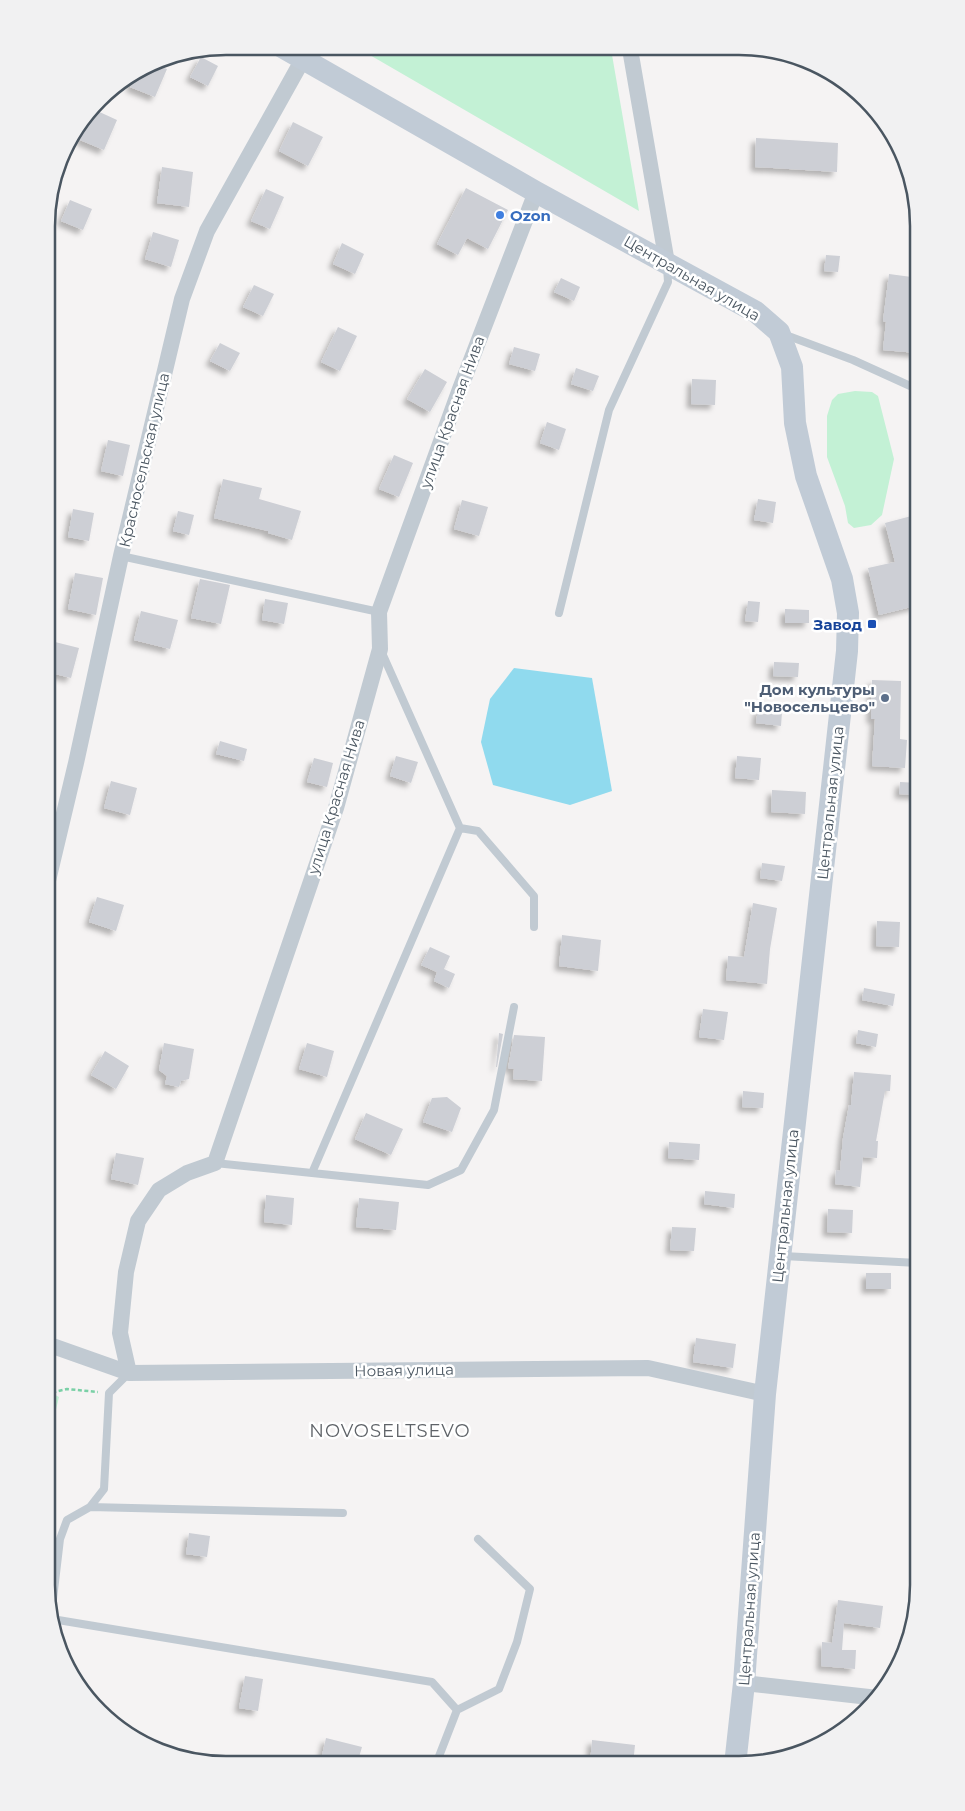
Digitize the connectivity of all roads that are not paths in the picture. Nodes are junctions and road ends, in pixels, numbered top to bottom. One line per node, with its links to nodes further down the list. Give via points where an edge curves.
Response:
1 (297, 55): 3 (street, Центральная улица)
2 (631, 55): 5 (street)
3 (303, 58): 4 (street, Центральная улица); 8 (street, Красносельская улица, via 206,231 182,299)
4 (536, 192): 5 (street, Центральная улица); 9 (street, улица Красная Нива)
5 (667, 263): 6 (street, Центральная улица, via 756,312); 10 (lane, via 668,282 608,410)
6 (779, 332): 7 (lane); 18 (street, Центральная улица, via 792,367 795,423 806,476 842,579 848,613 847,651)
7 (910, 386)
8 (121, 556): 9 (lane); 13 (street, Красносельская улица)
9 (379, 612): 11 (street, улица Красная Нива)
10 (559, 613)
11 (380, 649): 12 (lane); 16 (street, улица Красная Нива, via 336,808)
12 (460, 828): 14 (lane, via 478,830 534,896); 17 (lane)
13 (55, 851)
14 (534, 927)
15 (514, 1007): 17 (lane, via 494,1110 461,1170 428,1185)
16 (215, 1163): 17 (lane); 21 (street, via 187,1172 160,1190 138,1221 126,1272 120,1333)
17 (312, 1173)
18 (779, 1255): 19 (lane); 22 (street, Центральная улица)
19 (910, 1263)
20 (55, 1347): 21 (street, Новая улица)
21 (129, 1373): 22 (street, Новая улица, via 648,1368); 23 (lane, via 109,1393 104,1489)
22 (765, 1394): 28 (street, Центральная улица)
23 (90, 1506): 24 (lane); 26 (lane, via 67,1520 60,1539)
24 (343, 1513)
25 (478, 1539): 30 (lane, via 530,1589 517,1642 499,1689)
26 (55, 1587)
27 (59, 1619): 30 (lane, via 432,1682)
28 (744, 1683): 29 (street); 32 (street, Центральная улица)
29 (868, 1697)
30 (457, 1710): 31 (lane)
31 (439, 1756)
32 (736, 1756)

